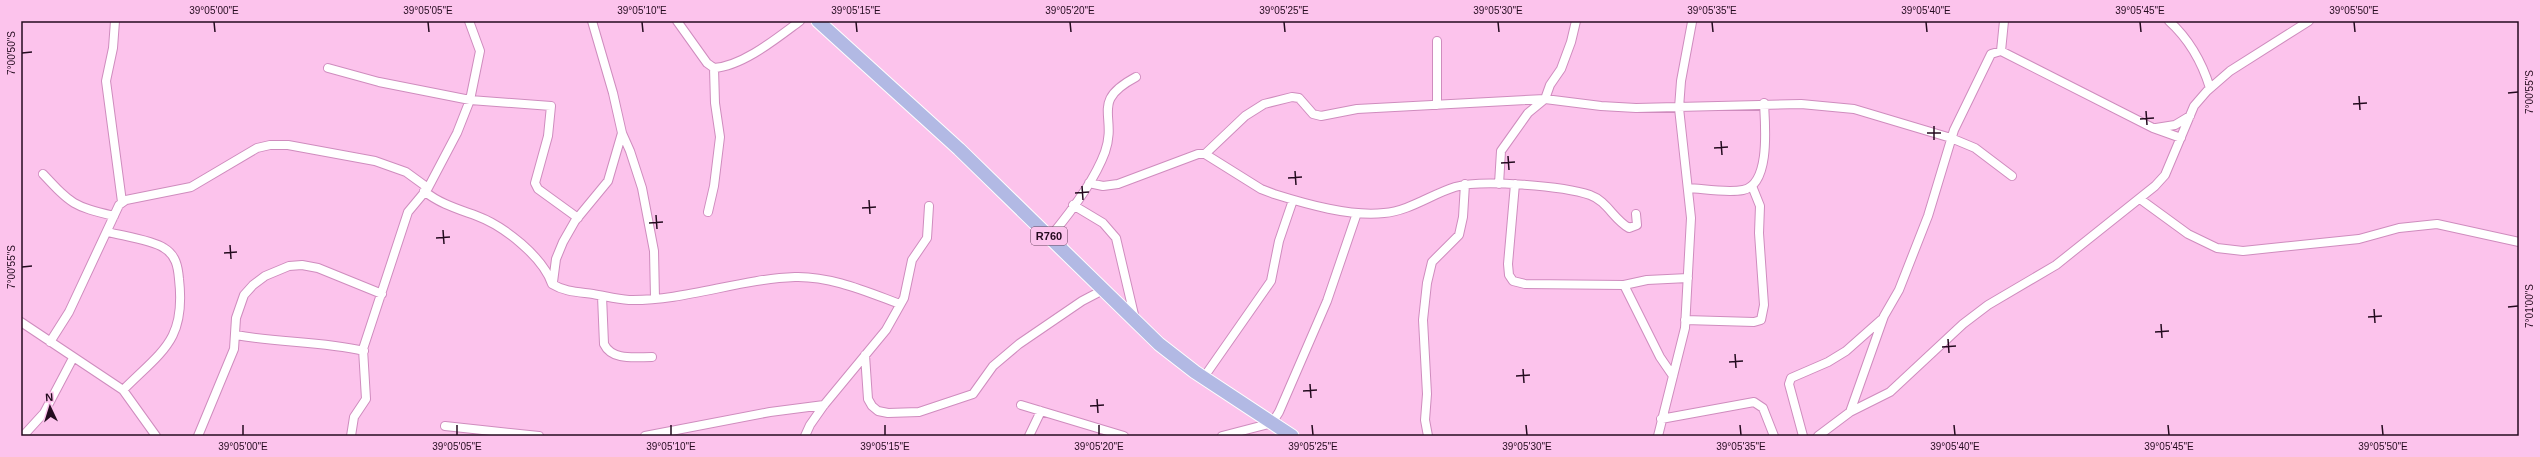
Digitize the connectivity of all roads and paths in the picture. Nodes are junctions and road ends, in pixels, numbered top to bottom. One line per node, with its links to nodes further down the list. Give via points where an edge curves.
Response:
1 (115, 21): 40 (street, via 113,48 106,81)
2 (469, 21): 19 (street, via 480,51)
3 (592, 21): 25 (street)
4 (677, 21): 15 (street)
5 (800, 21): 15 (street, via 758,51)
6 (818, 21): 49 (main road, R760, via 959,149)
7 (1576, 21): 18 (street, via 1561,69 1550,85)
8 (2004, 21): 13 (street)
9 (2168, 21): 17 (street, via 2191,46 2203,65)
10 (2309, 21): 17 (street, via 2230,72)
11 (1692, 22): 22 (street)
12 (1437, 41): 21 (street)
13 (2001, 50): 24 (street); 26 (street, via 1987,59)
14 (328, 68): 19 (street, via 373,81)
15 (714, 68): 43 (street, via 715,103 720,137)
16 (1136, 77): 31 (street, via 1121,84 1109,100 1105,151)
17 (2210, 88): 23 (street, via 2194,106)
18 (1545, 99): 21 (street); 22 (street, via 1601,106); 33 (street, via 1528,113 1506,142 1499,162)
19 (470, 100): 37 (street, via 457,133); 47 (street, via 551,106 548,136 535,183)
20 (1764, 103): 22 (street); 26 (street, via 1839,107); 35 (street, via 1766,147 1759,177)
21 (1437, 105): 28 (street, via 1356,109 1321,116 1313,114 1299,98 1284,98 1264,104 1245,116)
22 (1679, 108): 36 (street)
23 (2190, 116): 24 (street, via 2175,125); 27 (street)
24 (2152, 128): 27 (street)
25 (622, 134): 47 (street, via 608,181); 57 (street, via 642,188 654,251)
26 (1951, 138): 30 (street, via 1975,148); 59 (street, via 1925,223 1900,290)
27 (2181, 138): 38 (street, via 2165,175)
28 (1205, 154): 31 (street, via 1198,154 1118,184 1103,186); 39 (street, via 1261,189)
29 (43, 174): 46 (street, via 68,200 80,207)
30 (2012, 176)
31 (1089, 183): 41 (street)
32 (1465, 184): 33 (street); 44 (street, via 1400,210); 90 (street, via 1459,236 1432,262 1427,283 1423,320 1427,394 1425,420)
33 (1499, 184): 34 (street)
34 (1515, 184): 45 (street, via 1589,194 1629,228 1637,225); 53 (street, via 1509,249 1509,276 1513,281 1533,284)
35 (1752, 186): 36 (street, via 1744,190); 60 (street, via 1760,206 1759,233 1764,305 1761,320)
36 (1688, 188): 51 (street, via 1691,218)
37 (426, 189): 40 (street, via 406,172 375,161 288,145 270,145 257,148 191,187); 52 (street, via 444,204 496,224 539,261); 55 (street, via 408,212)
38 (2140, 198): 50 (street, via 2188,234 2217,248 2243,251 2359,239 2399,228 2437,224); 75 (street, via 2056,265 1988,305 1962,324 1890,392)
39 (1293, 200): 44 (street); 70 (street, via 1278,241 1271,281)
40 (122, 202): 46 (street)
41 (1073, 205): 49 (street); 62 (street, via 1103,223 1116,238)
42 (930, 206): 58 (street, via 927,238 912,260 908,284)
43 (708, 212)
44 (1357, 213): 77 (street, via 1327,302)
45 (1636, 214)
46 (114, 216): 48 (street)
47 (578, 218): 52 (street, via 556,259)
48 (108, 232): 64 (street, via 69,312); 71 (street, via 164,247 176,262 181,300 179,322 170,341)
49 (1050, 237): 54 (main road, R760)
50 (2519, 242)
51 (1688, 278): 53 (street, via 1647,280); 60 (street)
52 (552, 284): 56 (street, via 563,290)
53 (1624, 285): 69 (street, via 1660,357)
54 (1103, 290): 62 (main road, R760); 66 (street, via 1082,301 1019,344 994,366 973,394 919,412 888,413 872,406 868,399)
55 (382, 294): 63 (street, via 318,268 289,266 265,276 253,284 244,295 236,318); 65 (street)
56 (602, 296): 57 (street, via 628,300); 67 (street, via 604,344 607,351 616,356)
57 (655, 298): 58 (street, via 737,283 795,277 825,280)
58 (900, 304): 66 (street, via 886,330)
59 (1884, 316): 75 (street); 93 (street, via 1846,351 1791,378 1789,384)
60 (1685, 320): 69 (street)
61 (21, 322): 64 (street)
62 (1136, 323): 70 (main road, R760)
63 (236, 335): 65 (street, via 264,340 314,342); 81 (street, via 234,349)
64 (50, 342): 68 (street)
65 (364, 351): 82 (street, via 366,399 354,417)
66 (865, 355): 72 (street)
67 (652, 357)
68 (73, 358): 71 (street); 79 (street, via 44,413)
69 (1673, 376): 76 (street)
70 (1204, 378): 77 (main road, R760)
71 (123, 390): 80 (street)
72 (824, 405): 84 (street, via 770,412); 85 (street, via 810,425)
73 (1021, 405): 74 (street)
74 (1041, 411): 86 (street); 87 (street)
75 (1850, 412): 94 (street)
76 (1661, 419): 91 (street); 92 (street, via 1754,402 1763,408)
77 (1272, 423): 88 (street); 89 (main road, R760)
78 (445, 426): 83 (street)
79 (23, 436)
80 (156, 436)
81 (198, 436)
82 (351, 436)
83 (539, 436)
84 (645, 436)
85 (806, 436)
86 (1029, 436)
87 (1124, 436)
88 (1222, 436)
89 (1292, 436)
90 (1428, 436)
91 (1658, 436)
92 (1774, 436)
93 (1803, 436)
94 (1818, 436)

